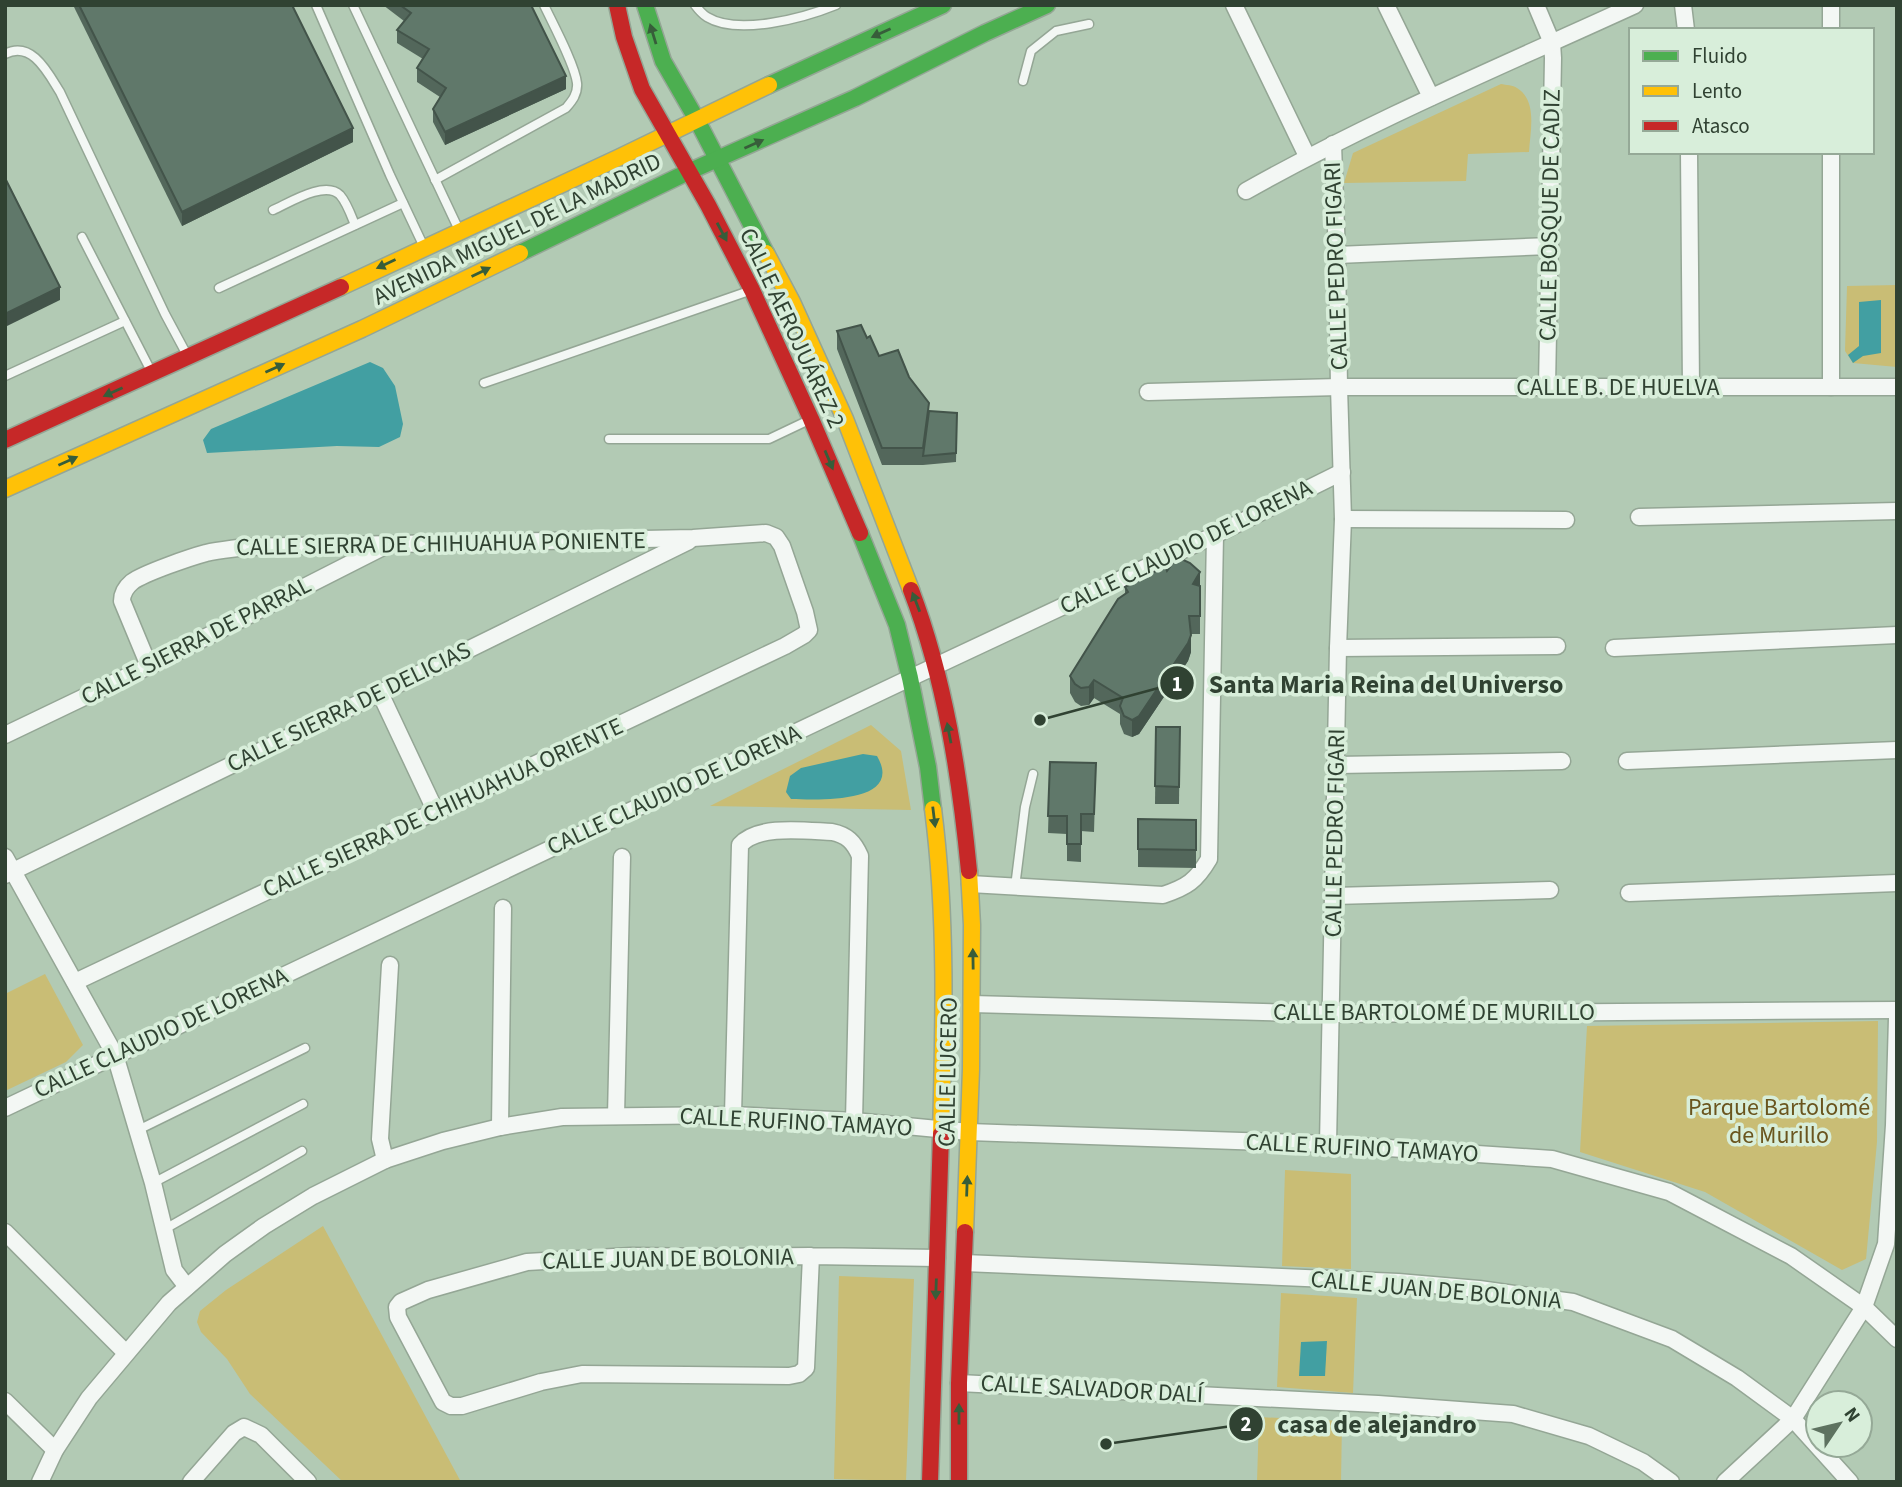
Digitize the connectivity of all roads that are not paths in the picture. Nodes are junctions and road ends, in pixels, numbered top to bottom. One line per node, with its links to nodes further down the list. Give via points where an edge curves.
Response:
1 (316, 5): 34 (lane)
2 (353, 5): 32 (lane)
3 (544, 5): 32 (lane, via 568,55 577,83 575,96 566,108)
4 (617, 5): 22 (street, CALLE AEROJUÁREZ 2, via 624,37)
5 (645, 5): 22 (street, CALLE AEROJUÁREZ 2, one-way to 5, via 657,46)
6 (695, 5): 7 (lane, via 725,24 748,25 786,20)
7 (836, 5)
8 (943, 5): 24 (street, AVENIDA MIGUEL DE LA MADRID, one-way to 24)
9 (1047, 5): 30 (street, AVENIDA MIGUEL DE LA MADRID, one-way to 9)
10 (1234, 5): 29 (street)
11 (1385, 5): 23 (street)
12 (1536, 5): 19 (street)
13 (1635, 5): 19 (street)
14 (1683, 5): 17 (street)
15 (1831, 5): 18 (street)
16 (1089, 24): 21 (lane, via 1056,31 1031,51)
17 (1686, 28)
18 (1831, 28)
19 (1552, 43): 23 (street); 39 (street, CALLE BOSQUE DE CADIZ)
20 (5, 54): 45 (lane, via 28,52 43,65 60,92)
21 (1023, 81)
22 (657, 83): 24 (street, CALLE AEROJUÁREZ 2); 25 (street, CALLE AEROJUÁREZ 2)
23 (1431, 97): 26 (street)
24 (697, 120): 25 (street, AVENIDA MIGUEL DE LA MADRID); 30 (street, CALLE AEROJUÁREZ 2)
25 (667, 134): 31 (street, CALLE AEROJUÁREZ 2); 37 (street, AVENIDA MIGUEL DE LA MADRID)
26 (1333, 144): 29 (street); 41 (street, CALLE PEDRO FIGARI)
27 (1689, 154): 51 (street)
28 (1831, 154): 52 (street)
29 (1307, 156): 33 (street)
30 (718, 160): 31 (street, AVENIDA MIGUEL DE LA MADRID); 73 (street, CALLE AEROJUÁREZ 2, one-way to 30, via 925,627 845,419 792,302)
31 (688, 172): 43 (street, CALLE AEROJUÁREZ 2, one-way to 43); 59 (street, AVENIDA MIGUEL DE LA MADRID, one-way to 31, via 362,329)
32 (435, 180): 37 (lane)
33 (1246, 191)
34 (404, 203): 36 (lane); 40 (lane)
35 (273, 210): 36 (lane, via 316,191 332,190 343,200)
36 (355, 225): 42 (lane)
37 (460, 231): 40 (street, AVENIDA MIGUEL DE LA MADRID)
38 (82, 237): 44 (lane)
39 (1550, 246): 41 (street); 50 (street, CALLE BOSQUE DE CADIZ)
40 (424, 247): 45 (street, AVENIDA MIGUEL DE LA MADRID, one-way to 45)
41 (1337, 255): 49 (street, CALLE PEDRO FIGARI)
42 (219, 288)
43 (752, 290): 48 (lane); 55 (street, CALLE AEROJUÁREZ 2)
44 (125, 321): 46 (lane); 47 (lane)
45 (189, 357): 46 (street, AVENIDA MIGUEL DE LA MADRID)
46 (153, 374): 57 (street, AVENIDA MIGUEL DE LA MADRID, one-way to 57)
47 (5, 376)
48 (485, 383)
49 (1339, 387): 50 (street, CALLE B. DE HUELVA); 54 (street, CALLE B. DE HUELVA); 58 (street, CALLE PEDRO FIGARI)
50 (1547, 387): 51 (street, CALLE B. DE HUELVA)
51 (1691, 387): 52 (street, CALLE B. DE HUELVA)
52 (1831, 387): 53 (street, CALLE B. DE HUELVA)
53 (1897, 387)
54 (1148, 392)
55 (811, 419): 56 (lane, via 769,439); 74 (street, CALLE AEROJUÁREZ 2, one-way to 74, via 883,587)
56 (608, 439)
57 (5, 440)
58 (1342, 472): 62 (street, CALLE PEDRO FIGARI); 64 (street, CALLE CLAUDIO DE LORENA)
59 (5, 489)
60 (1897, 511): 61 (street)
61 (1639, 517)
62 (1343, 519): 63 (street); 70 (street, CALLE PEDRO FIGARI)
63 (1566, 520)
64 (1214, 535): 73 (street, CALLE CLAUDIO DE LORENA); 87 (street, via 1209,859 1198,877 1163,895)
65 (693, 538): 66 (street, CALLE SIERRA DE CHIHUAHUA PONIENTE); 67 (street, CALLE SIERRA DE CHIHUAHUA PONIENTE, via 748,533 776,537); 75 (street, CALLE SIERRA DE DELICIAS)
66 (386, 545): 72 (street, CALLE SIERRA DE PARRAL); 72 (street, CALLE SIERRA DE CHIHUAHUA PONIENTE, via 223,550 138,579 122,594)
67 (809, 630): 82 (street, CALLE SIERRA DE CHIHUAHUA ORIENTE, via 785,646)
68 (1897, 635): 71 (street)
69 (1557, 646): 70 (street)
70 (1338, 648): 80 (street, CALLE PEDRO FIGARI)
71 (1614, 648)
72 (149, 666): 76 (street, CALLE SIERRA DE PARRAL)
73 (934, 667): 74 (street, CALLE CLAUDIO DE LORENA); 86 (street, CALLE LUCERO, one-way to 73, via 957,776)
74 (910, 678): 99 (street, CALLE CLAUDIO DE LORENA); 107 (street, CALLE LUCERO, one-way to 107, via 939,856 944,976)
75 (380, 693): 82 (street); 84 (street, CALLE SIERRA DE DELICIAS)
76 (5, 736)
77 (1897, 750): 79 (street)
78 (1562, 761): 80 (street)
79 (1627, 761)
80 (1337, 765): 90 (street, CALLE PEDRO FIGARI)
81 (1033, 774): 87 (lane)
82 (436, 812): 93 (street, CALLE SIERRA DE CHIHUAHUA ORIENTE)
83 (622, 857): 103 (street)
84 (8, 867): 93 (street)
85 (1897, 883): 89 (street)
86 (970, 884): 87 (street); 94 (street, CALLE LUCERO, one-way to 86)
87 (1016, 887)
88 (1550, 890): 90 (street)
89 (1629, 893)
90 (1334, 896): 96 (street, CALLE PEDRO FIGARI)
91 (503, 908): 106 (street)
92 (390, 965): 112 (street, via 380,1139)
93 (75, 982): 99 (street)
94 (972, 1004): 96 (street, CALLE BARTOLOMÉ DE MURILLO); 109 (street, CALLE LUCERO)
95 (1897, 1010): 96 (street, CALLE BARTOLOMÉ DE MURILLO)
96 (1331, 1014): 110 (street, CALLE PEDRO FIGARI)
97 (1897, 1018): 105 (street)
98 (305, 1048): 108 (lane)
99 (115, 1055): 101 (street, CALLE CLAUDIO DE LORENA); 108 (street)
100 (303, 1104): 113 (lane)
101 (5, 1108)
102 (733, 1115): 103 (street, CALLE RUFINO TAMAYO); 104 (street, CALLE RUFINO TAMAYO); 104 (street, via 740,845 765,832 832,832 850,840 860,856)
103 (617, 1116): 106 (street, CALLE RUFINO TAMAYO, via 562,1117)
104 (854, 1121): 107 (street, CALLE RUFINO TAMAYO)
105 (1896, 1125): 116 (street)
106 (500, 1127): 112 (street, CALLE RUFINO TAMAYO)
107 (941, 1129): 109 (street, CALLE RUFINO TAMAYO); 118 (street, CALLE LUCERO)
108 (138, 1130): 113 (street)
109 (969, 1132): 110 (street, CALLE RUFINO TAMAYO); 119 (street, CALLE LUCERO, one-way to 109)
110 (1328, 1144): 121 (street, CALLE RUFINO TAMAYO, via 1552,1159 1669,1192 1791,1256)
111 (302, 1151): 114 (lane)
112 (386, 1160): 120 (street, CALLE RUFINO TAMAYO, via 264,1226)
113 (153, 1183): 114 (street)
114 (165, 1229): 120 (street, via 174,1270)
115 (5, 1232): 123 (street)
116 (1891, 1244): 121 (street)
117 (811, 1256): 117 (street, CALLE JUAN DE BOLONIA, via 631,1256 527,1262 428,1290 401,1302 398,1317 443,1402 451,1406 582,1374 789,1376 806,1368); 118 (street, CALLE JUAN DE BOLONIA)
118 (937, 1258): 131 (street, CALLE LUCERO, one-way to 131)
119 (964, 1263): 124 (street, CALLE LUCERO); 126 (street, CALLE JUAN DE BOLONIA, via 1398,1282 1573,1302 1672,1339)
120 (187, 1287): 123 (street, CALLE RUFINO TAMAYO)
121 (1864, 1307): 122 (street, CALLE RUFINO TAMAYO); 126 (street)
122 (1897, 1339)
123 (126, 1353): 127 (street, CALLE RUFINO TAMAYO)
124 (960, 1383): 132 (street, CALLE LUCERO, one-way to 124); 133 (street, CALLE SALVADOR DALÍ, via 1513,1414 1589,1436 1643,1462)
125 (5, 1401): 127 (street)
126 (1793, 1419): 134 (street); 135 (street, CALLE JUAN DE BOLONIA)
127 (55, 1450): 128 (street, CALLE RUFINO TAMAYO)
128 (40, 1482)
129 (191, 1482): 130 (street, via 244,1427 261,1435)
130 (308, 1482)
131 (930, 1482)
132 (959, 1482)
133 (1671, 1482)
134 (1725, 1482)
135 (1850, 1482)

